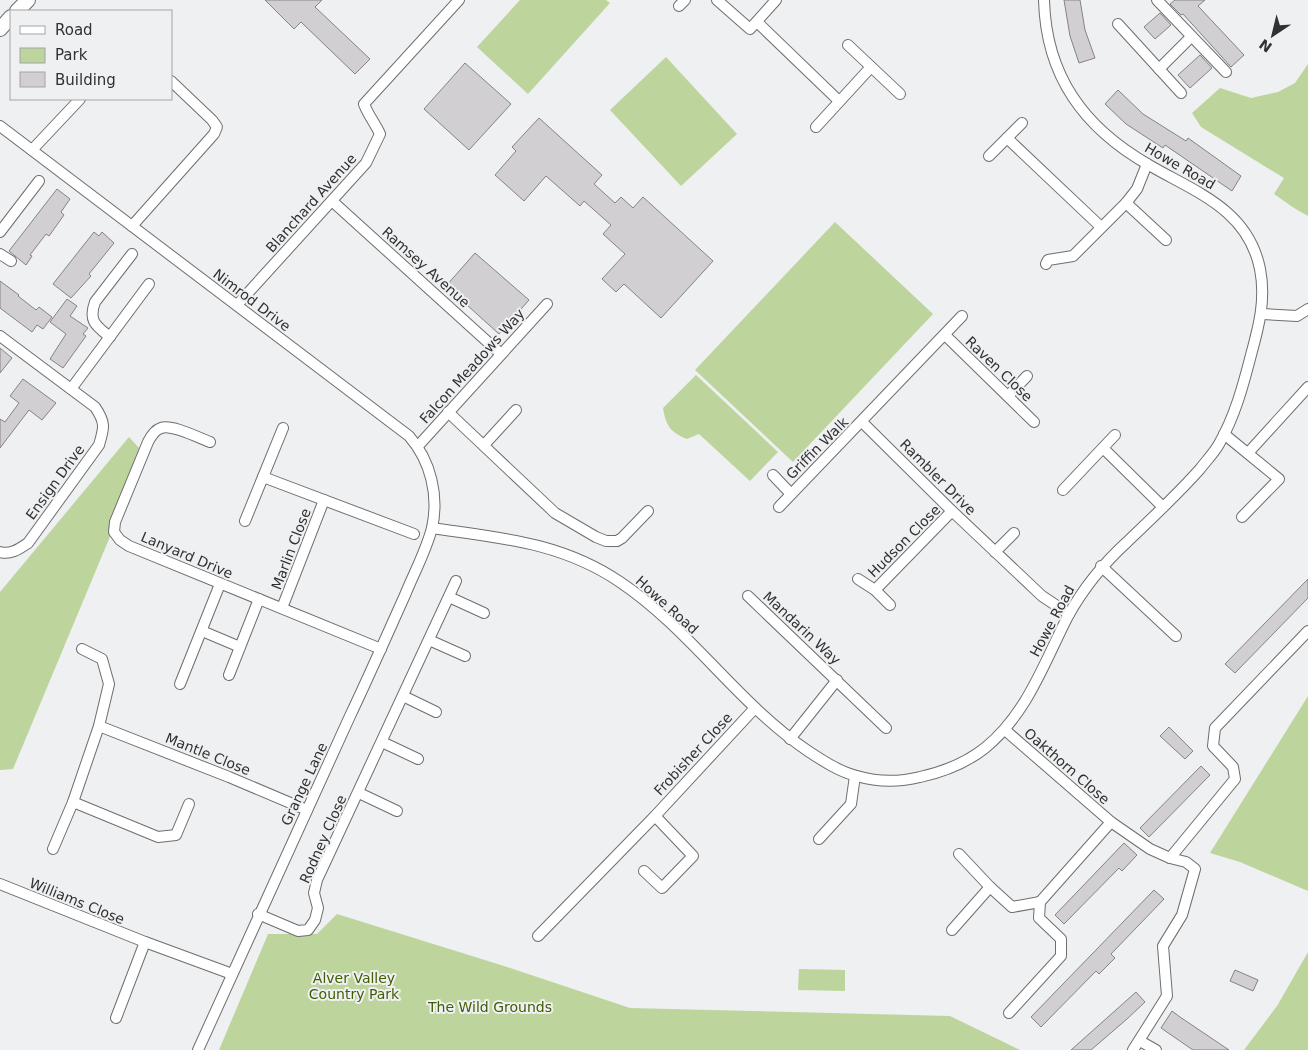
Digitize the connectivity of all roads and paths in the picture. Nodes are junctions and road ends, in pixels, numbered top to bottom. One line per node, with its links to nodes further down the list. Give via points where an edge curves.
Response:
1 (28, 0): 7 (street)
2 (460, 0): 30 (street, Blanchard Avenue, via 364,104 380,134 366,163)
3 (718, 0): 9 (street, via 750,29)
4 (776, 0): 9 (street)
5 (1044, 0): 28 (street, Howe Road, via 1049,45 1072,98 1108,136)
6 (1157, 0): 12 (street)
7 (18, 10)
8 (10, 18): 11 (street)
9 (757, 22): 21 (street)
10 (1118, 24): 15 (street)
11 (0, 29)
12 (1191, 37): 15 (street); 16 (street)
13 (848, 45): 14 (street)
14 (871, 68): 19 (street); 21 (street)
15 (1159, 69): 18 (street)
16 (1226, 72)
17 (172, 82): 32 (street, via 216,127 214,134)
18 (1181, 93)
19 (900, 94)
20 (79, 100): 26 (street)
21 (839, 101): 24 (street)
22 (1022, 122): 25 (street)
23 (0, 126): 26 (street, Nimrod Drive)
24 (816, 126)
25 (1007, 138): 27 (street); 33 (street)
26 (32, 150): 32 (street, Nimrod Drive)
27 (989, 156)
28 (1147, 164): 31 (street, via 1137,189); 44 (street, Howe Road, via 1197,190 1240,226 1253,247 1260,268)
29 (40, 181): 34 (street)
30 (332, 201): 42 (street, Blanchard Avenue); 49 (street, Ramsey Avenue)
31 (1126, 204): 33 (street); 35 (street)
32 (132, 226): 42 (street, Nimrod Drive)
33 (1101, 227): 39 (street, via 1073,256 1048,260)
34 (0, 232)
35 (1166, 240)
36 (0, 254): 38 (street)
37 (132, 254): 48 (street, via 92,311 96,325)
38 (11, 262)
39 (1046, 264)
40 (150, 284): 48 (street)
41 (547, 304): 49 (street, Falcon Meadows Way)
42 (237, 305): 63 (street, Nimrod Drive)
43 (1308, 309): 44 (street, via 1297,316)
44 (1262, 314): 59 (street, Howe Road, via 1240,397)
45 (962, 316): 46 (street, Raven Close)
46 (945, 335): 53 (street, Raven Close); 56 (street, Raven Close)
47 (0, 336): 52 (street, Ensign Drive)
48 (110, 337): 52 (street)
49 (501, 354): 55 (street, Falcon Meadows Way)
50 (1027, 376): 53 (street)
51 (1308, 387): 65 (street)
52 (71, 388): 80 (street, Ensign Drive, via 95,407 102,418 104,430 99,446 28,543 17,551)
53 (1008, 396): 57 (street, Raven Close)
54 (516, 410): 62 (street)
55 (448, 412): 62 (street); 63 (street, Falcon Meadows Way)
56 (862, 422): 69 (street, Griffin Walk); 74 (street, Rambler Drive)
57 (1034, 422)
58 (283, 428): 67 (street)
59 (1224, 434): 65 (street); 72 (street, Howe Road, via 1218,447)
60 (1116, 435): 64 (street)
61 (210, 442): 85 (street, Lanyard Drive, via 171,427 154,433 118,513 114,532 129,546)
62 (484, 445): 73 (street, via 555,513 596,537 617,541)
63 (418, 446): 77 (street, Nimrod Drive, via 434,489)
64 (1103, 448): 68 (street); 72 (street)
65 (1248, 453): 75 (street, via 1279,479)
66 (773, 475): 69 (street, Griffin Walk)
67 (263, 477): 70 (street, Marlin Close); 76 (street)
68 (1063, 490)
69 (791, 494): 71 (street, Griffin Walk)
70 (324, 500): 79 (street, Marlin Close); 91 (street, Marlin Close)
71 (779, 507)
72 (1163, 507): 82 (street, Howe Road)
73 (648, 511)
74 (952, 511): 81 (street, Rambler Drive); 86 (street, Hudson Close)
75 (1242, 517)
76 (245, 521)
77 (432, 528): 100 (street, Grange Lane); 106 (street, Howe Road, via 528,542 598,568 649,603)
78 (1014, 533): 81 (street)
79 (414, 534)
80 (0, 552)
81 (995, 552): 93 (street, Rambler Drive, via 1042,596)
82 (1101, 566): 93 (street, Howe Road); 96 (street)
83 (858, 579): 86 (street, Hudson Close)
84 (456, 581): 88 (street, Rodney Close)
85 (220, 584): 89 (street, Lanyard Drive); 94 (street)
86 (875, 590): 90 (street, Hudson Close)
87 (748, 596): 103 (street, Mandarin Way)
88 (449, 597): 92 (street); 97 (street, Rodney Close)
89 (259, 599): 91 (street, Lanyard Drive); 98 (street)
90 (890, 605)
91 (282, 608): 100 (street, Lanyard Drive)
92 (484, 614)
93 (1069, 614): 110 (street, Howe Road, via 1034,687)
94 (202, 631): 98 (street); 104 (street)
95 (1308, 631): 125 (street, via 1215,728 1213,746 1232,767 1235,779)
96 (1176, 636)
97 (429, 640): 101 (street); 105 (street, Rodney Close)
98 (240, 647): 102 (street)
99 (82, 650): 108 (street, via 102,659 108,684)
100 (381, 650): 118 (street, Grange Lane)
101 (465, 656)
102 (229, 675)
103 (837, 680): 109 (street, Mandarin Way); 111 (street, Mandarin Way)
104 (180, 684)
105 (403, 696): 107 (street); 112 (street, Rodney Close)
106 (755, 708): 111 (street, Howe Road); 120 (street, Frobisher Close)
107 (436, 712)
108 (98, 726): 116 (street); 118 (street, Mantle Close)
109 (886, 728)
110 (1005, 730): 114 (street, Howe Road, via 982,751 937,774 900,780); 121 (street, Oakthorn Close)
111 (790, 739): 114 (street, Howe Road, via 821,760)
112 (382, 742): 113 (street); 115 (street, Rodney Close)
113 (418, 759)
114 (855, 776): 122 (street, via 851,804)
115 (359, 792): 119 (street, Rodney Close); 130 (street, Rodney Close, via 317,880 314,893 318,908 308,930 298,931)
116 (73, 802): 117 (street, via 158,837 176,835); 123 (street)
117 (189, 804)
118 (307, 810): 130 (street, Grange Lane)
119 (397, 811)
120 (655, 816): 126 (street, Frobisher Close, via 693,856 662,888); 132 (street)
121 (1111, 822): 125 (street, Oakthorn Close, via 1150,849); 129 (street, Oakthorn Close)
122 (819, 839)
123 (53, 849)
124 (959, 854): 128 (street)
125 (1170, 858): 137 (street, Oakthorn Close, via 1186,862 1195,870 1182,915 1163,946 1167,996)
126 (644, 871)
127 (0, 884): 133 (street, Williams Close)
128 (990, 887): 129 (street, via 1012,907); 131 (street)
129 (1040, 902): 135 (street, via 1040,918 1061,939 1061,956)
130 (258, 914): 134 (street, Grange Lane)
131 (952, 930)
132 (538, 936)
133 (145, 942): 134 (street, Williams Close); 136 (street)
134 (232, 974): 138 (street, Grange Lane)
135 (1009, 1013)
136 (116, 1018)
137 (1140, 1040): 139 (street); 140 (street)
138 (198, 1050)
139 (1133, 1050)
140 (1156, 1050)

